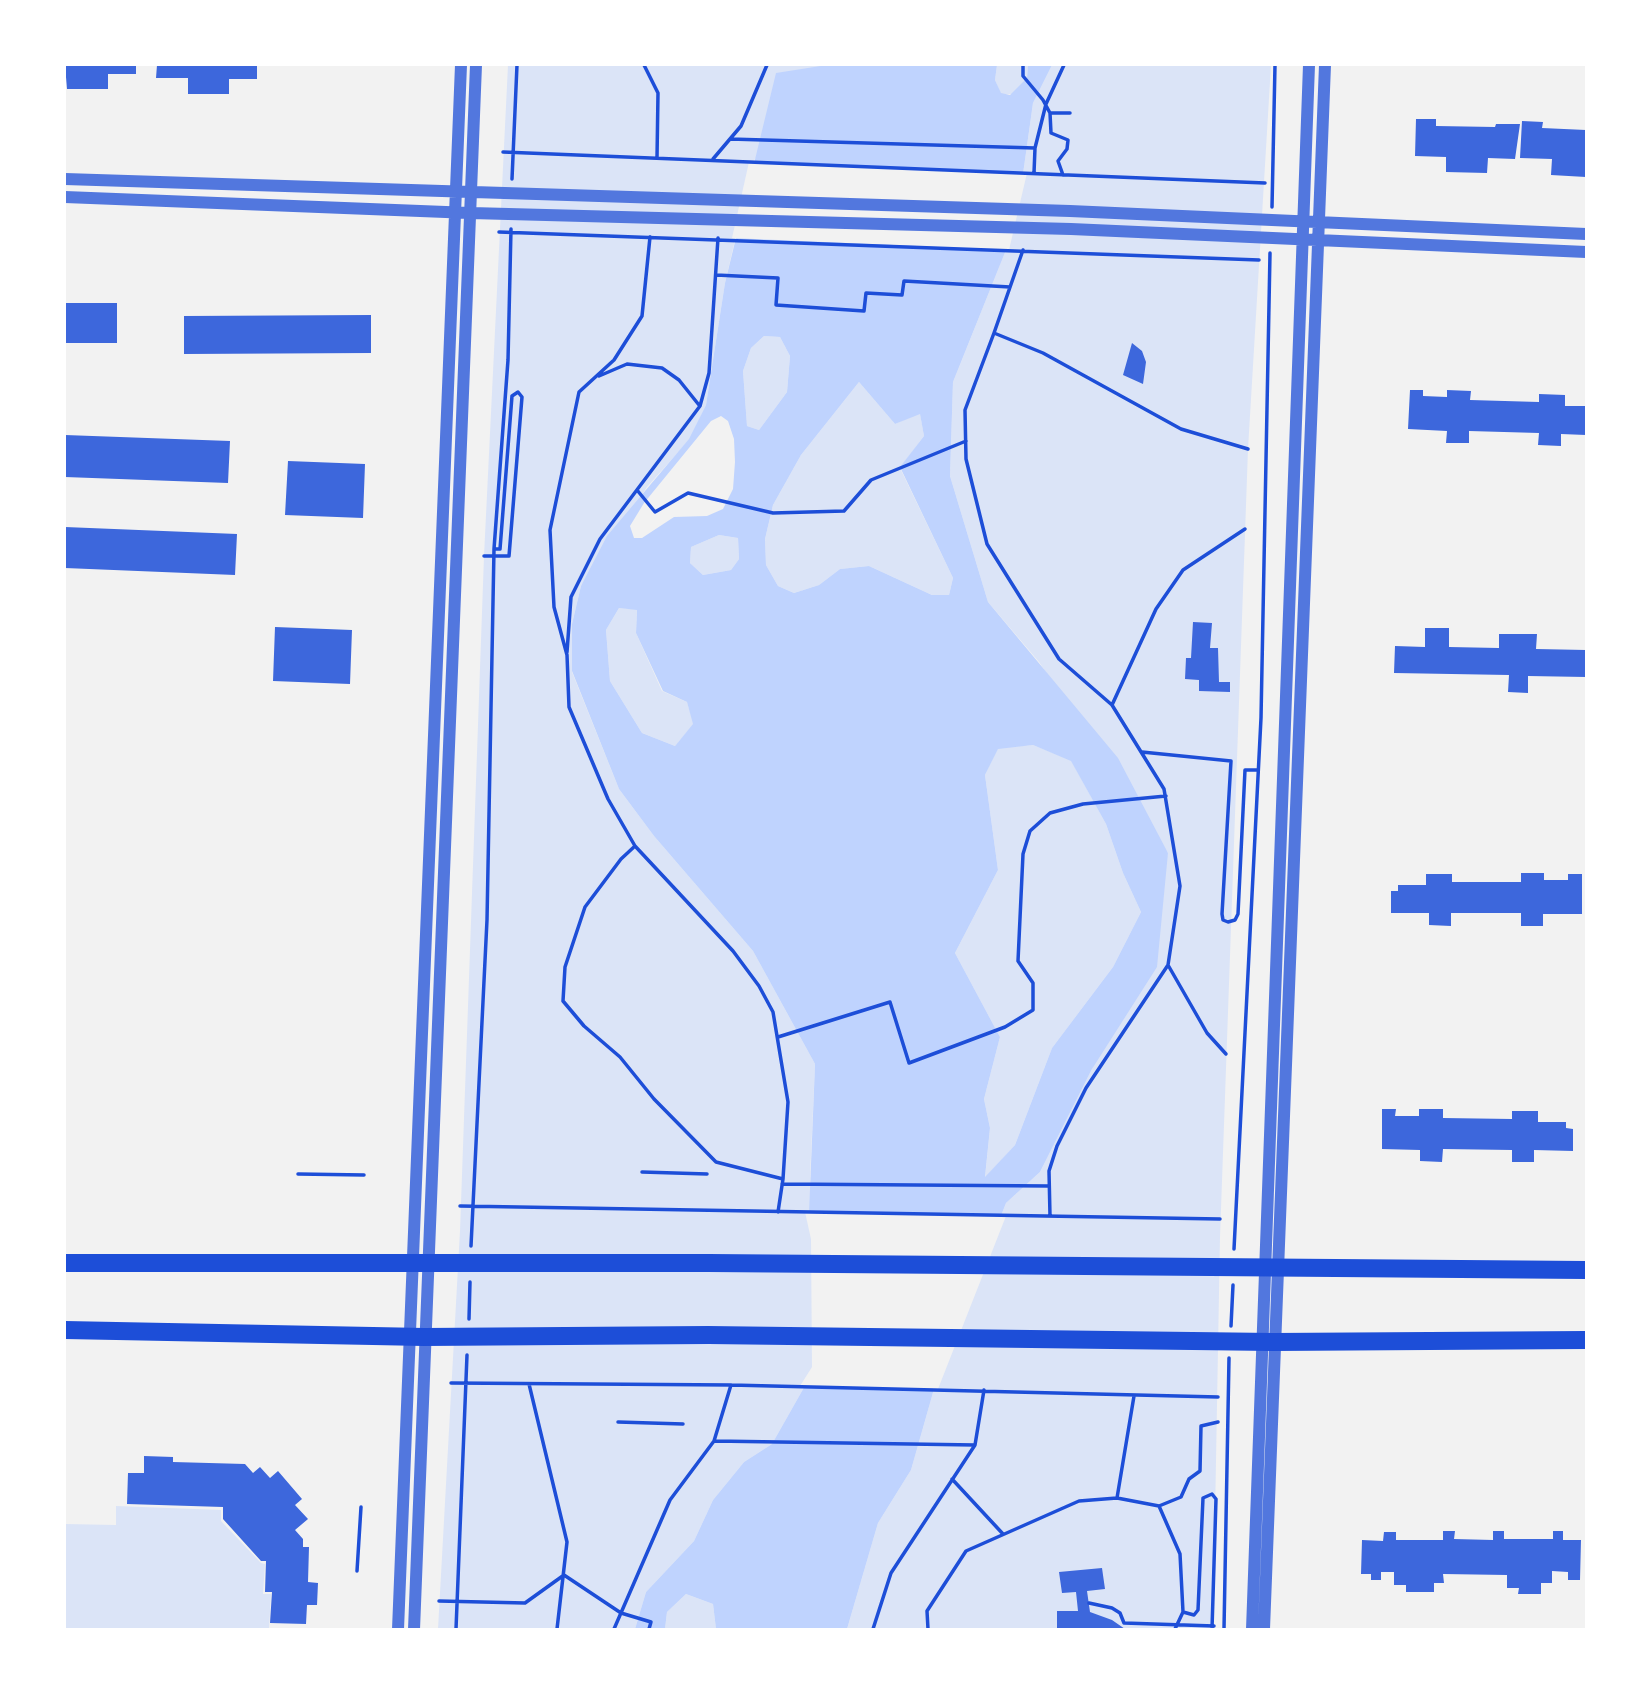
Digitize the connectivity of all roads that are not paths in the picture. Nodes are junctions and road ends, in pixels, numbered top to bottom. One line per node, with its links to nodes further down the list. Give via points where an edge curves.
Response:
1 (461, 65): 6 (street)
2 (476, 65): 7 (street)
3 (1309, 65): 11 (street)
4 (1325, 65): 12 (street)
5 (65, 179): 6 (street)
6 (456, 191): 7 (street); 9 (street)
7 (472, 192): 10 (street); 11 (street)
8 (65, 197): 9 (street)
9 (456, 212): 10 (street); 17 (street)
10 (471, 213): 14 (street); 17 (street)
11 (1303, 223): 12 (street); 14 (street)
12 (1320, 224): 13 (street); 15 (street)
13 (1586, 234)
14 (1303, 240): 15 (street); 19 (street)
15 (1319, 241): 16 (street); 19 (street)
16 (1586, 252)
17 (419, 1262): 18 (main road); 19 (main road); 22 (street)
18 (65, 1263)
19 (1272, 1267): 20 (main road); 24 (street)
20 (1586, 1270)
21 (65, 1330): 22 (main road)
22 (416, 1337): 24 (main road); 25 (street); 26 (street)
23 (1586, 1340): 24 (main road)
24 (1268, 1341): 27 (street); 28 (street)
25 (398, 1629)
26 (414, 1629)
27 (1252, 1629)
28 (1264, 1629)

